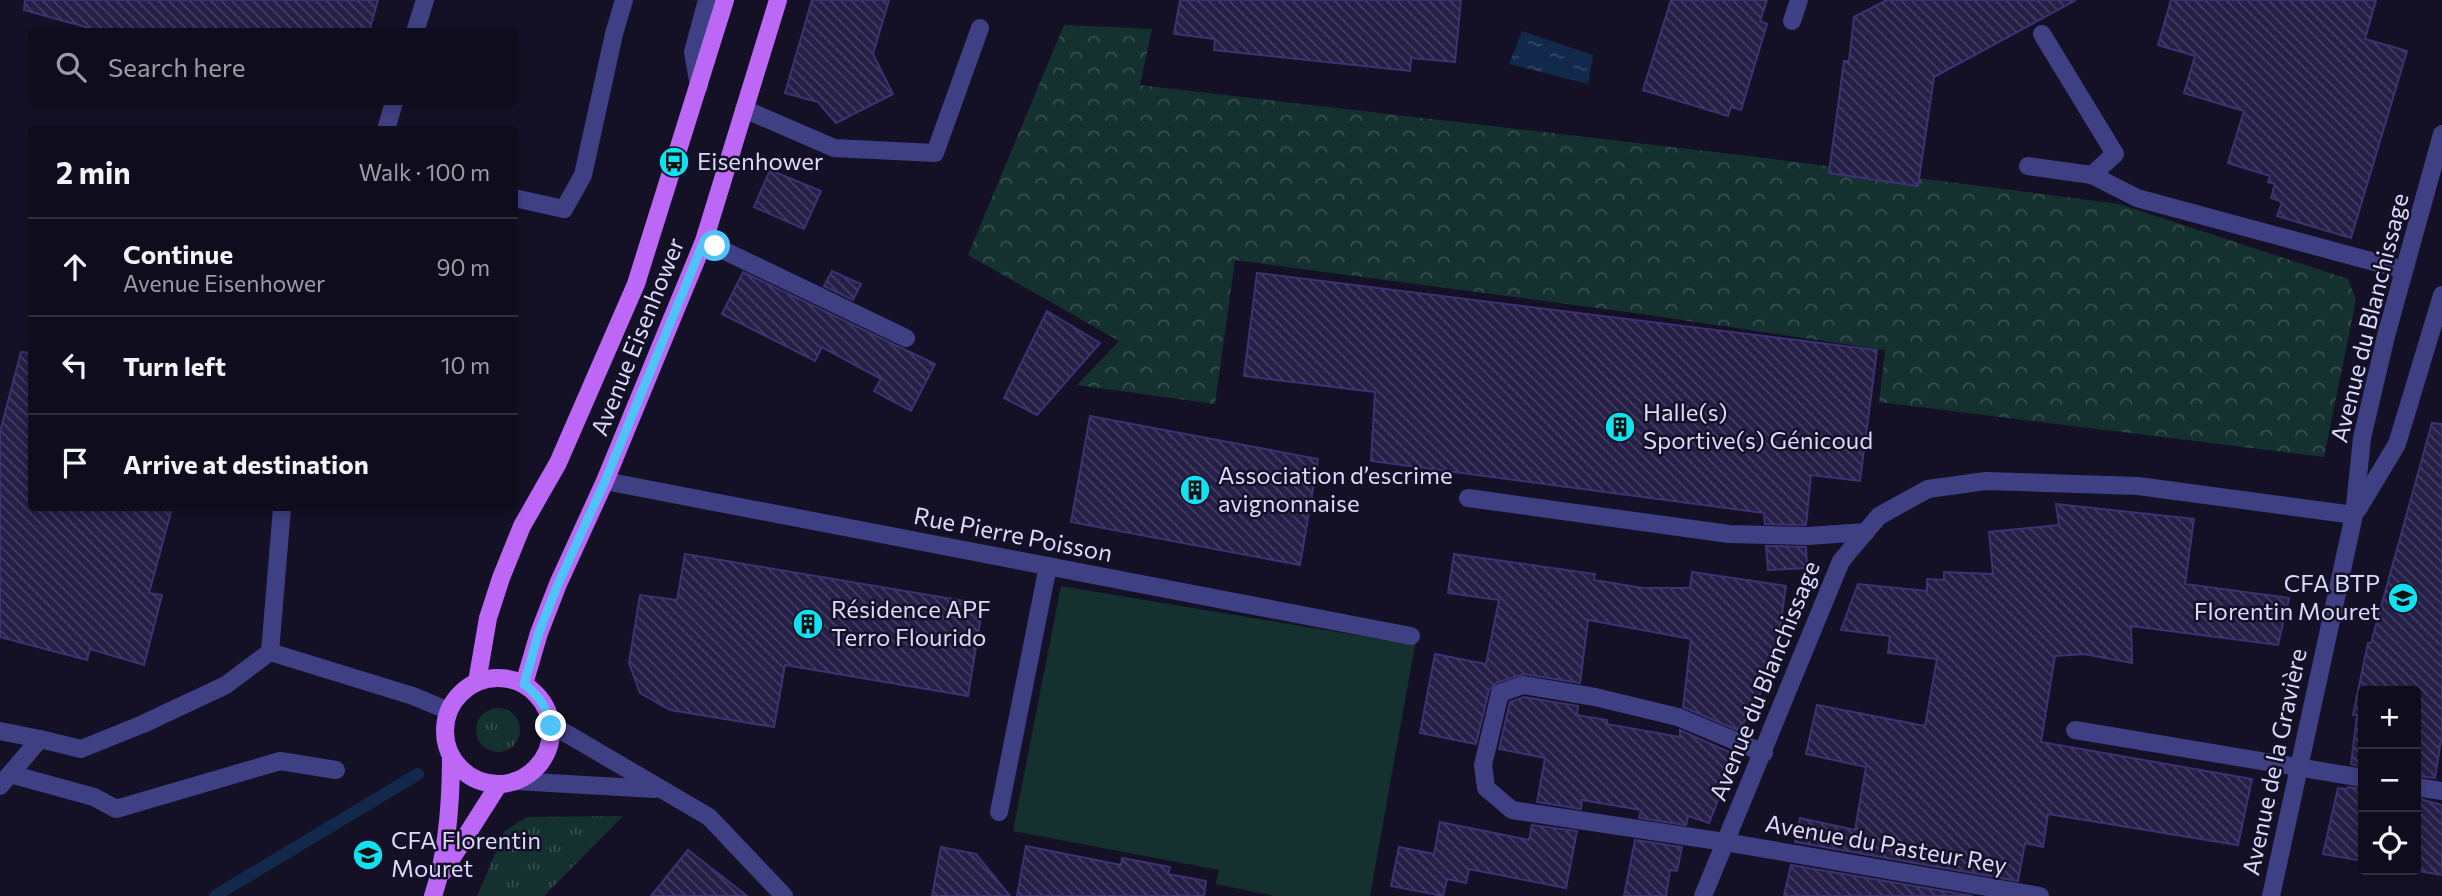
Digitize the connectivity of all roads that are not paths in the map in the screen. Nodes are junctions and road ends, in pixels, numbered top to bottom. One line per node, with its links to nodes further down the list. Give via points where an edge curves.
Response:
1 (425, 0): 8 (street)
2 (624, 0): 18 (street, via 583,175 565,209)
3 (707, 0): 11 (street, via 693,52)
4 (725, 0): 11 (main road, Avenue Eisenhower)
5 (778, 0): 13 (main road, Avenue Eisenhower)
6 (1799, 0): 7 (street)
7 (1792, 21)
8 (416, 28)
9 (980, 29): 13 (street, via 935,153 834,148)
10 (2042, 34): 17 (street, via 2115,154)
11 (699, 86): 31 (main road, Avenue Eisenhower, via 636,284 558,463 522,526 500,578)
12 (393, 105): 14 (street)
13 (744, 109): 19 (main road, Avenue Eisenhower)
14 (387, 126)
15 (2442, 134): 20 (street, Avenue du Blanchissage)
16 (2028, 166): 17 (street)
17 (2092, 175): 20 (street, via 2137,198)
18 (518, 199)
19 (704, 241): 22 (street); 23 (main road, Avenue Eisenhower)
20 (2404, 270): 26 (street, Avenue du Blanchissage, via 2362,438)
21 (2442, 295): 26 (street, via 2398,444)
22 (905, 338)
23 (605, 481): 28 (street, Rue Pierre Poisson); 32 (main road, Avenue Eisenhower, via 553,596)
24 (1468, 498): 27 (street, via 1729,534)
25 (282, 511): 30 (street)
26 (2354, 514): 27 (street, Avenue du Blanchissage, via 2138,486 1986,481 1928,489 1879,516); 40 (street, Avenue de la Gravière)
27 (1866, 532): 38 (street, Avenue du Blanchissage, via 1840,561)
28 (1048, 566): 29 (street, Rue Pierre Poisson); 48 (street)
29 (1411, 636)
30 (270, 652): 33 (street); 37 (street, via 226,685 81,749)
31 (477, 682): 32 (main road, via 501,678); 33 (main road)
32 (524, 684): 34 (main road, via 543,702)
33 (449, 711): 39 (main road, via 445,726)
34 (551, 726): 44 (main road, via 551,740 542,760 528,775); 46 (street)
35 (2076, 730): 40 (street)
36 (0, 731): 37 (street)
37 (40, 739): 43 (street)
38 (1764, 753): 49 (street, Avenue du Blanchissage); 49 (street, Avenue du Pasteur Rey, via 1678,717 1595,697 1523,685 1500,693 1483,765 1486,788 1512,810)
39 (451, 756): 44 (main road, via 471,777 484,783); 50 (main road)
40 (2299, 767): 42 (street); 55 (street, Avenue de la Gravière)
41 (336, 770): 43 (street, via 281,761 116,809 94,797)
42 (2358, 777)
43 (5, 780)
44 (507, 783): 46 (street); 50 (main road)
45 (2421, 788): 47 (street)
46 (659, 790): 52 (street, via 709,817)
47 (2442, 791)
48 (999, 812)
49 (1725, 842): 53 (street, Avenue du Blanchissage); 54 (street, Avenue du Pasteur Rey)
50 (439, 877): 51 (main road)
51 (433, 896)
52 (785, 896)
53 (1703, 896)
54 (2040, 896)
55 (2271, 896)

